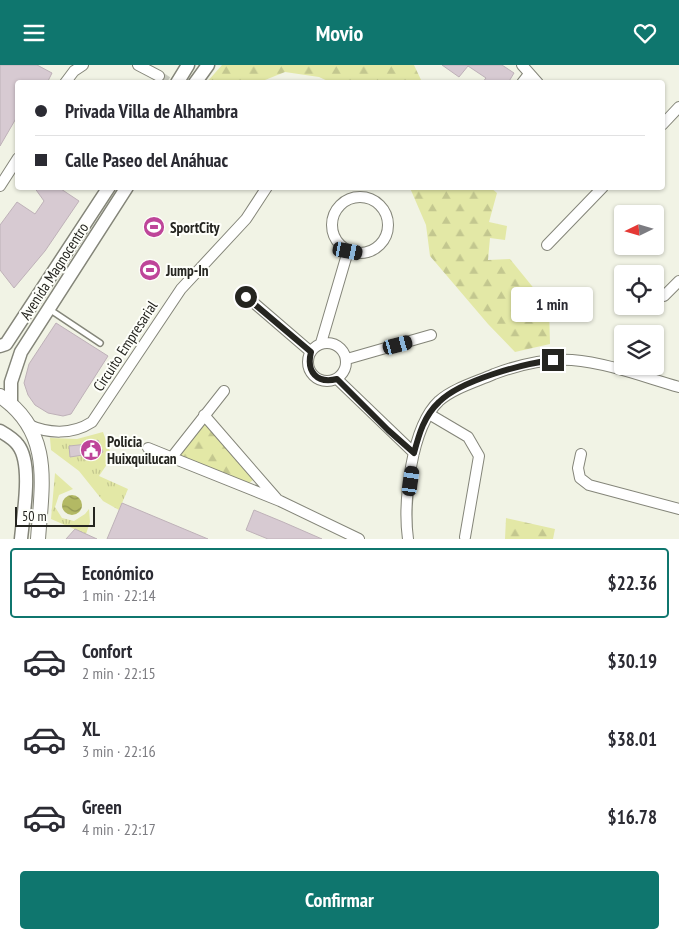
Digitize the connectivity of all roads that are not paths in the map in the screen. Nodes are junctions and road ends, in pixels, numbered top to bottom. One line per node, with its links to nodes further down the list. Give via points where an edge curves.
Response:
1 (83, 65): 8 (street)
2 (138, 65): 7 (street)
3 (188, 65): 9 (street)
4 (208, 65): 10 (street)
5 (522, 65): 6 (street)
6 (529, 74): 11 (street); 12 (street)
7 (159, 76)
8 (67, 80)
9 (179, 80)
10 (197, 80)
11 (524, 80)
12 (535, 80)
13 (679, 107): 14 (street)
14 (665, 122)
15 (15, 164): 16 (street)
16 (0, 186)
17 (107, 190): 30 (street, Avenida Magnocentro, via 6,344)
18 (125, 190): 26 (street, Avenida Magnocentro)
19 (265, 190): 39 (street, Circuito Empresarial, via 246,219 181,289 92,422 74,431 55,432)
20 (600, 190): 21 (street)
21 (547, 245)
22 (348, 251): 22 (street, via 362,254 376,249 386,237 388,223 384,209 372,199 358,197 344,201 334,213 332,227 336,241); 29 (street)
23 (679, 281): 24 (street)
24 (664, 296)
25 (246, 297): 31 (street)
26 (48, 309): 28 (lane); 36 (street, Avenida Magnocentro, via 17,360)
27 (431, 335): 32 (street)
28 (100, 343)
29 (322, 343): 31 (street); 32 (street, via 332,343 342,349)
30 (0, 347)
31 (311, 352): 33 (street, via 309,367 318,379)
32 (347, 359): 33 (street, via 345,370)
33 (337, 379): 42 (street)
34 (679, 387): 37 (street, via 613,368 572,360 553,360 531,363 464,386 440,401)
35 (224, 391): 38 (street)
36 (5, 400): 39 (main road)
37 (429, 414): 42 (street, via 420,430); 47 (street, via 468,437 479,456)
38 (204, 415): 44 (street); 45 (street)
39 (27, 424): 49 (main road, via 42,458)
40 (0, 431): 48 (street, via 19,445 24,462 26,482)
41 (148, 448): 44 (street)
42 (414, 453): 51 (street)
43 (581, 453): 46 (street, via 580,478 589,485)
44 (172, 457): 45 (street)
45 (280, 501): 50 (street)
46 (679, 509)
47 (465, 537)
48 (21, 539)
49 (38, 539)
50 (359, 539)
51 (408, 539)

